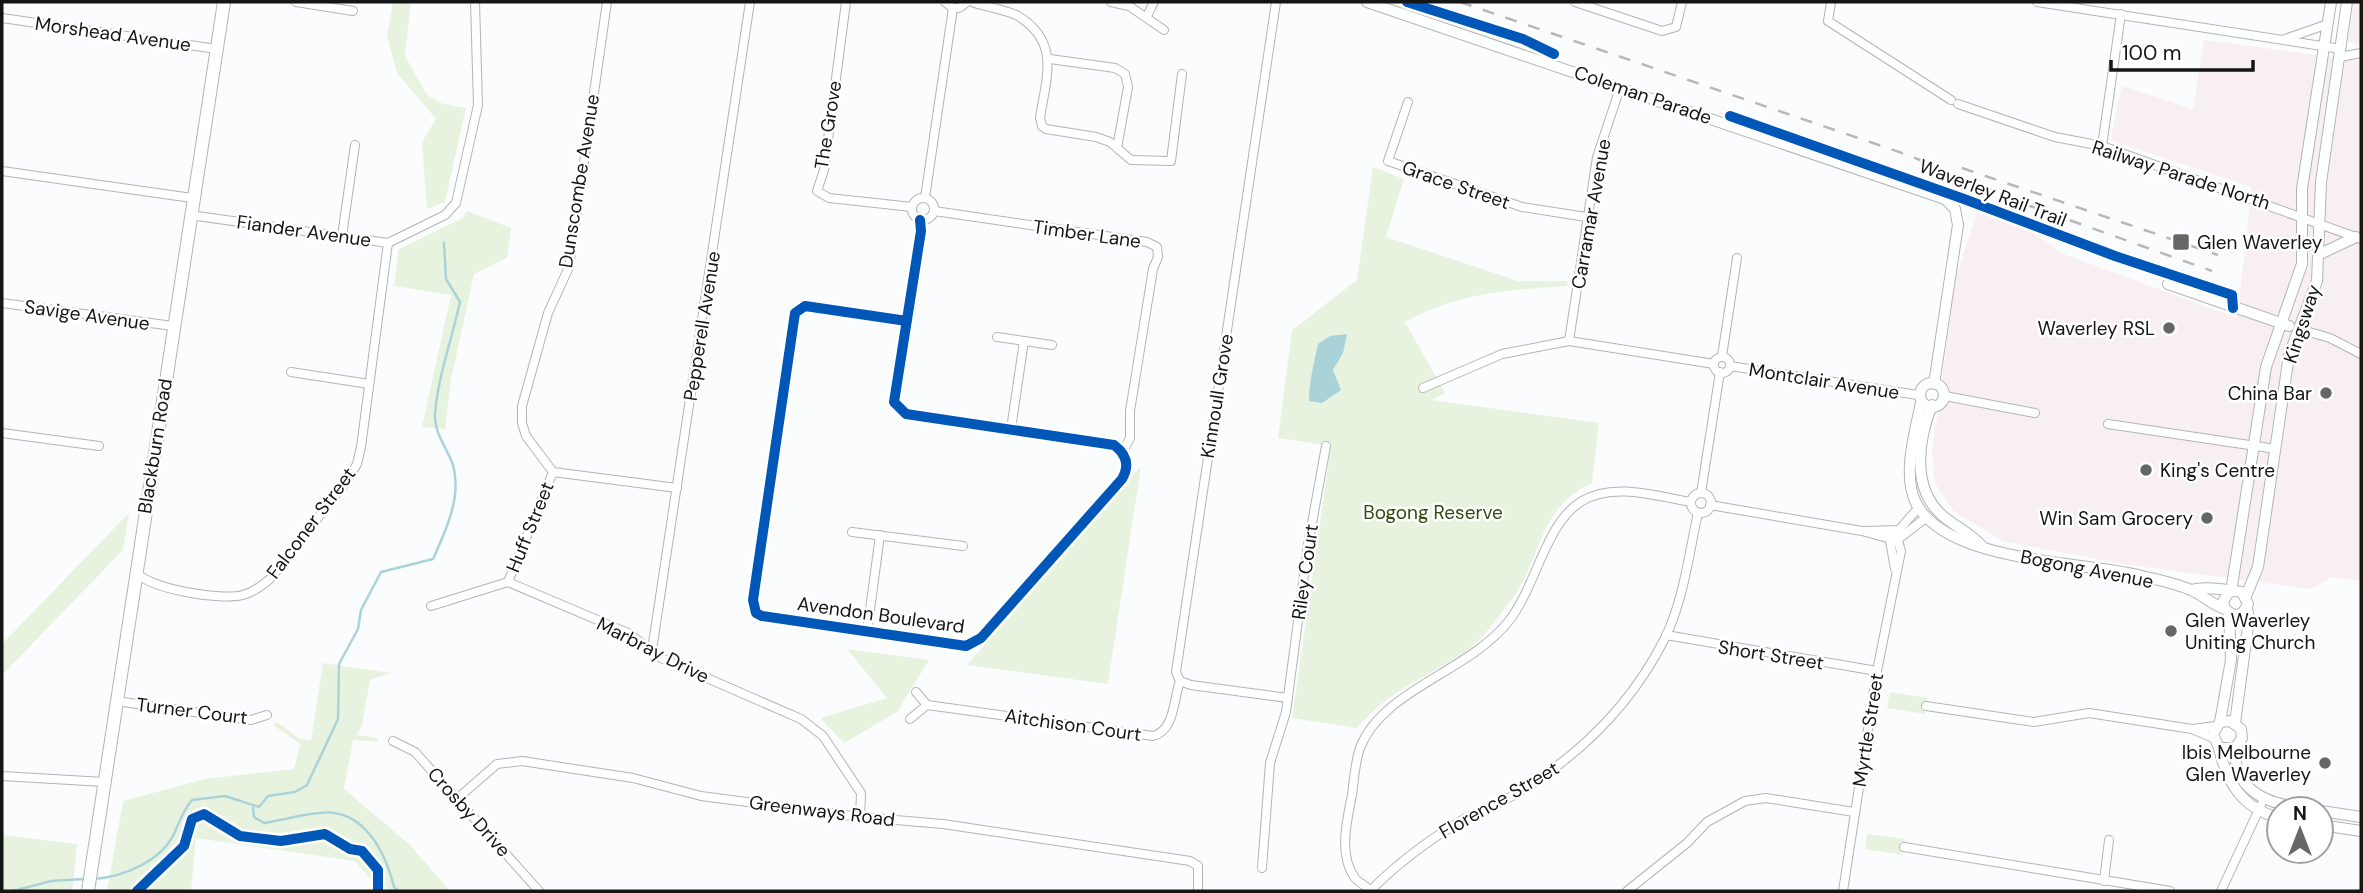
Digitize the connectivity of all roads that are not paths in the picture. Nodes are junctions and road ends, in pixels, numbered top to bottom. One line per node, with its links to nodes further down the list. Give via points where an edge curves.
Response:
1 (223, 2): 28 (main road, Blackburn Road)
2 (296, 2): 20 (street)
3 (475, 2): 50 (street, Fiander Avenue, via 478,106 456,203 445,215)
4 (607, 2): 85 (street, Dunscombe Avenue, via 569,267 548,313 522,407 526,436)
5 (750, 2): 86 (street, Pepperell Avenue)
6 (846, 2): 41 (street, The Grove, via 824,170 817,191 829,198)
7 (946, 2): 19 (street)
8 (970, 2): 19 (street); 31 (street, via 1019,16 1045,45)
9 (1111, 2): 22 (street)
10 (1154, 2): 22 (street)
11 (1276, 2): 109 (street, Kinnoull Grove, via 1177,661)
12 (1367, 2): 33 (street, Coleman Parade)
13 (1575, 2): 14 (street, via 1670,31 1680,20)
14 (1682, 2)
15 (1831, 2): 36 (street, Railway Parade North, via 1828,21 1955,102 2055,137)
16 (2037, 2): 21 (street)
17 (2331, 2): 24 (street, Kingsway)
18 (2347, 2): 29 (street, Kingsway)
19 (953, 8): 40 (street)
20 (353, 11)
21 (2121, 14): 26 (street); 36 (street)
22 (1147, 16): 25 (street)
23 (4, 19): 28 (street, Morshead Avenue)
24 (2328, 24): 26 (street); 27 (street, Kingsway)
25 (1164, 30)
26 (2285, 39): 27 (street)
27 (2324, 47): 29 (street); 44 (street, Kingsway)
28 (216, 49): 39 (main road, Blackburn Road)
29 (2340, 53): 30 (street); 47 (street, Kingsway)
30 (2361, 53)
31 (1050, 59): 37 (street, via 1042,126 1096,137); 37 (street, via 1115,68 1125,74 1128,87)
32 (1182, 75): 37 (street, via 1171,161 1131,160)
33 (1620, 88): 45 (street, Carramar Avenue, via 1597,157); 72 (street, Coleman Parade, via 1935,195 1955,209 1958,225)
34 (1408, 102): 45 (street, Grace Street, via 1388,161 1522,207)
35 (355, 145): 48 (street)
36 (2102, 146): 44 (street, Railway Parade North)
37 (1117, 148)
38 (2, 171): 39 (street)
39 (192, 198): 43 (main road, Blackburn Road)
40 (925, 198): 41 (street); 42 (street)
41 (912, 207): 46 (street)
42 (934, 211): 46 (street, via 930,218); 84 (street, Timber Lane, via 1157,247 1130,411 1130,438)
43 (189, 215): 48 (street, Fiander Avenue); 57 (main road, Blackburn Road)
44 (2302, 216): 47 (street, Railway Parade North); 56 (street, Kingsway, via 2302,264)
45 (1586, 217): 61 (street, Carramar Avenue)
46 (920, 220): 55 (street)
47 (2319, 224): 49 (street, Railway Parade North); 51 (street, Kingsway)
48 (342, 236): 50 (street, Fiander Avenue)
49 (2359, 238): 51 (street)
50 (388, 243): 71 (street, Falconer Street)
51 (2320, 254): 58 (street, Kingsway, via 2314,292)
52 (1737, 258): 64 (street)
53 (2168, 284): 56 (street)
54 (2, 303): 57 (street, Savige Avenue)
55 (907, 321): 78 (street, via 894,402 899,410); 105 (street, Avendon Boulevard, via 805,306 795,313 753,600 756,613 762,616)
56 (2283, 325): 58 (street); 65 (street, Kingsway)
57 (173, 327): 98 (main road, Blackburn Road)
58 (2299, 328): 63 (street); 66 (street, Kingsway)
59 (997, 337): 60 (street)
60 (1024, 341): 62 (street); 78 (street)
61 (1569, 341): 67 (street); 73 (street, via 1502,354)
62 (1052, 345)
63 (2361, 354)
64 (1722, 356): 67 (street); 68 (street)
65 (2270, 359): 66 (street); 82 (street, Kingsway)
66 (2289, 362): 83 (street, Kingsway)
67 (1714, 364): 70 (street)
68 (1730, 366): 70 (street); 75 (street, Montclair Avenue)
69 (291, 372): 71 (street)
70 (1720, 372): 87 (street)
71 (369, 384): 98 (street, Falconer Street, via 357,464 271,578 257,590 225,597 155,585)
72 (1934, 384): 74 (street, via 1944,388); 75 (street, via 1923,387)
73 (1423, 388)
74 (1945, 396): 75 (street); 76 (street)
75 (1924, 401): 90 (street, via 1910,472); 96 (street, Bogong Avenue, via 1927,422 1920,475 1927,498)
76 (2035, 413)
77 (2108, 424): 82 (street)
78 (1012, 429): 84 (street, via 1114,445)
79 (2, 433): 80 (street)
80 (99, 446)
81 (1326, 446): 111 (street, Riley Court)
82 (2255, 446): 83 (street); 101 (street, Kingsway)
83 (2276, 449): 102 (street, Kingsway, via 2256,577)
84 (1123, 451): 105 (street, Avendon Boulevard, via 1127,465 1122,479 973,644)
85 (552, 472): 86 (street); 99 (street, Huff Street)
86 (677, 488): 107 (street, Pepperell Avenue)
87 (1701, 493): 88 (street); 89 (street)
88 (1691, 502): 91 (street); 140 (street, via 1615,490 1579,502 1559,523 1527,596 1507,624 1472,656 1393,703 1373,725 1360,748 1346,837 1346,855 1355,878)
89 (1710, 505): 91 (street); 95 (street)
90 (1919, 507): 92 (street); 95 (street)
91 (1698, 513): 106 (street, Florence Street, via 1685,577)
92 (1927, 517): 95 (street); 96 (street, Bogong Avenue, via 1966,545)
93 (852, 532): 94 (street)
94 (880, 535): 97 (street); 105 (street)
95 (1893, 535): 108 (street, Myrtle Street, via 1895,569)
96 (1982, 545): 100 (street, Bogong Avenue, via 2007,554 2138,575)
97 (963, 546)
98 (136, 572): 112 (main road, Blackburn Road)
99 (508, 582): 103 (street); 107 (street, Marbray Drive, via 628,633)
100 (2192, 590): 101 (street, Bogong Avenue, via 2202,587); 104 (street, Bogong Avenue)
101 (2230, 592): 102 (street, Bogong Avenue); 104 (street, Kingsway, via 2223,603)
102 (2246, 602): 104 (street, via 2238,615); 117 (street, Kingsway, via 2249,619)
103 (430, 606)
104 (2227, 612): 118 (street, via 2232,652)
105 (867, 632)
106 (1666, 635): 108 (street, Short Street); 140 (street, Florence Street, via 1616,712 1573,756 1422,845)
107 (652, 650): 131 (street, Marbray Drive, via 818,731 860,793)
108 (1877, 671): 128 (street, Myrtle Street)
109 (1180, 681): 111 (street); 113 (street, Aitchison Court, via 1169,725 1164,733 1153,736)
110 (916, 692): 113 (street)
111 (1287, 698): 137 (street, Riley Court, via 1270,763)
112 (116, 701): 115 (street, Turner Court, via 251,720); 124 (main road, Blackburn Road)
113 (927, 705): 116 (street)
114 (1926, 706): 119 (street, via 2034,722 2089,713)
115 (267, 715)
116 (910, 719)
117 (2235, 723): 118 (street); 122 (street, via 2242,734)
118 (2218, 724): 119 (street); 121 (street)
119 (2192, 729): 121 (street)
120 (393, 741): 125 (street, Crosby Drive, via 415,752)
121 (2216, 743): 122 (street); 127 (street, via 2230,784)
122 (2235, 748): 126 (street, via 2238,772)
123 (2, 776): 124 (street)
124 (104, 782): 139 (main road, Blackburn Road)
125 (458, 798): 131 (street, Greenways Road, via 497,764 522,761 633,778 701,796); 141 (street, Crosby Drive)
126 (2265, 799): 127 (street)
127 (2258, 810): 129 (street); 146 (street)
128 (1854, 812): 143 (street, via 1766,798 1745,801 1707,822); 144 (street, Myrtle Street)
129 (2265, 813)
130 (2335, 813): 132 (street)
131 (860, 817): 142 (street, Greenways Road, via 943,824 1190,861 1198,866)
132 (2361, 817)
133 (2335, 827): 134 (street)
134 (2361, 831)
135 (2109, 840): 138 (street)
136 (1904, 848): 138 (street)
137 (1262, 868)
138 (2104, 881): 145 (street)
139 (89, 883)
140 (1371, 890)
141 (539, 891)
142 (1198, 891)
143 (1628, 891)
144 (1843, 891)
145 (2170, 891)
146 (2221, 891)

